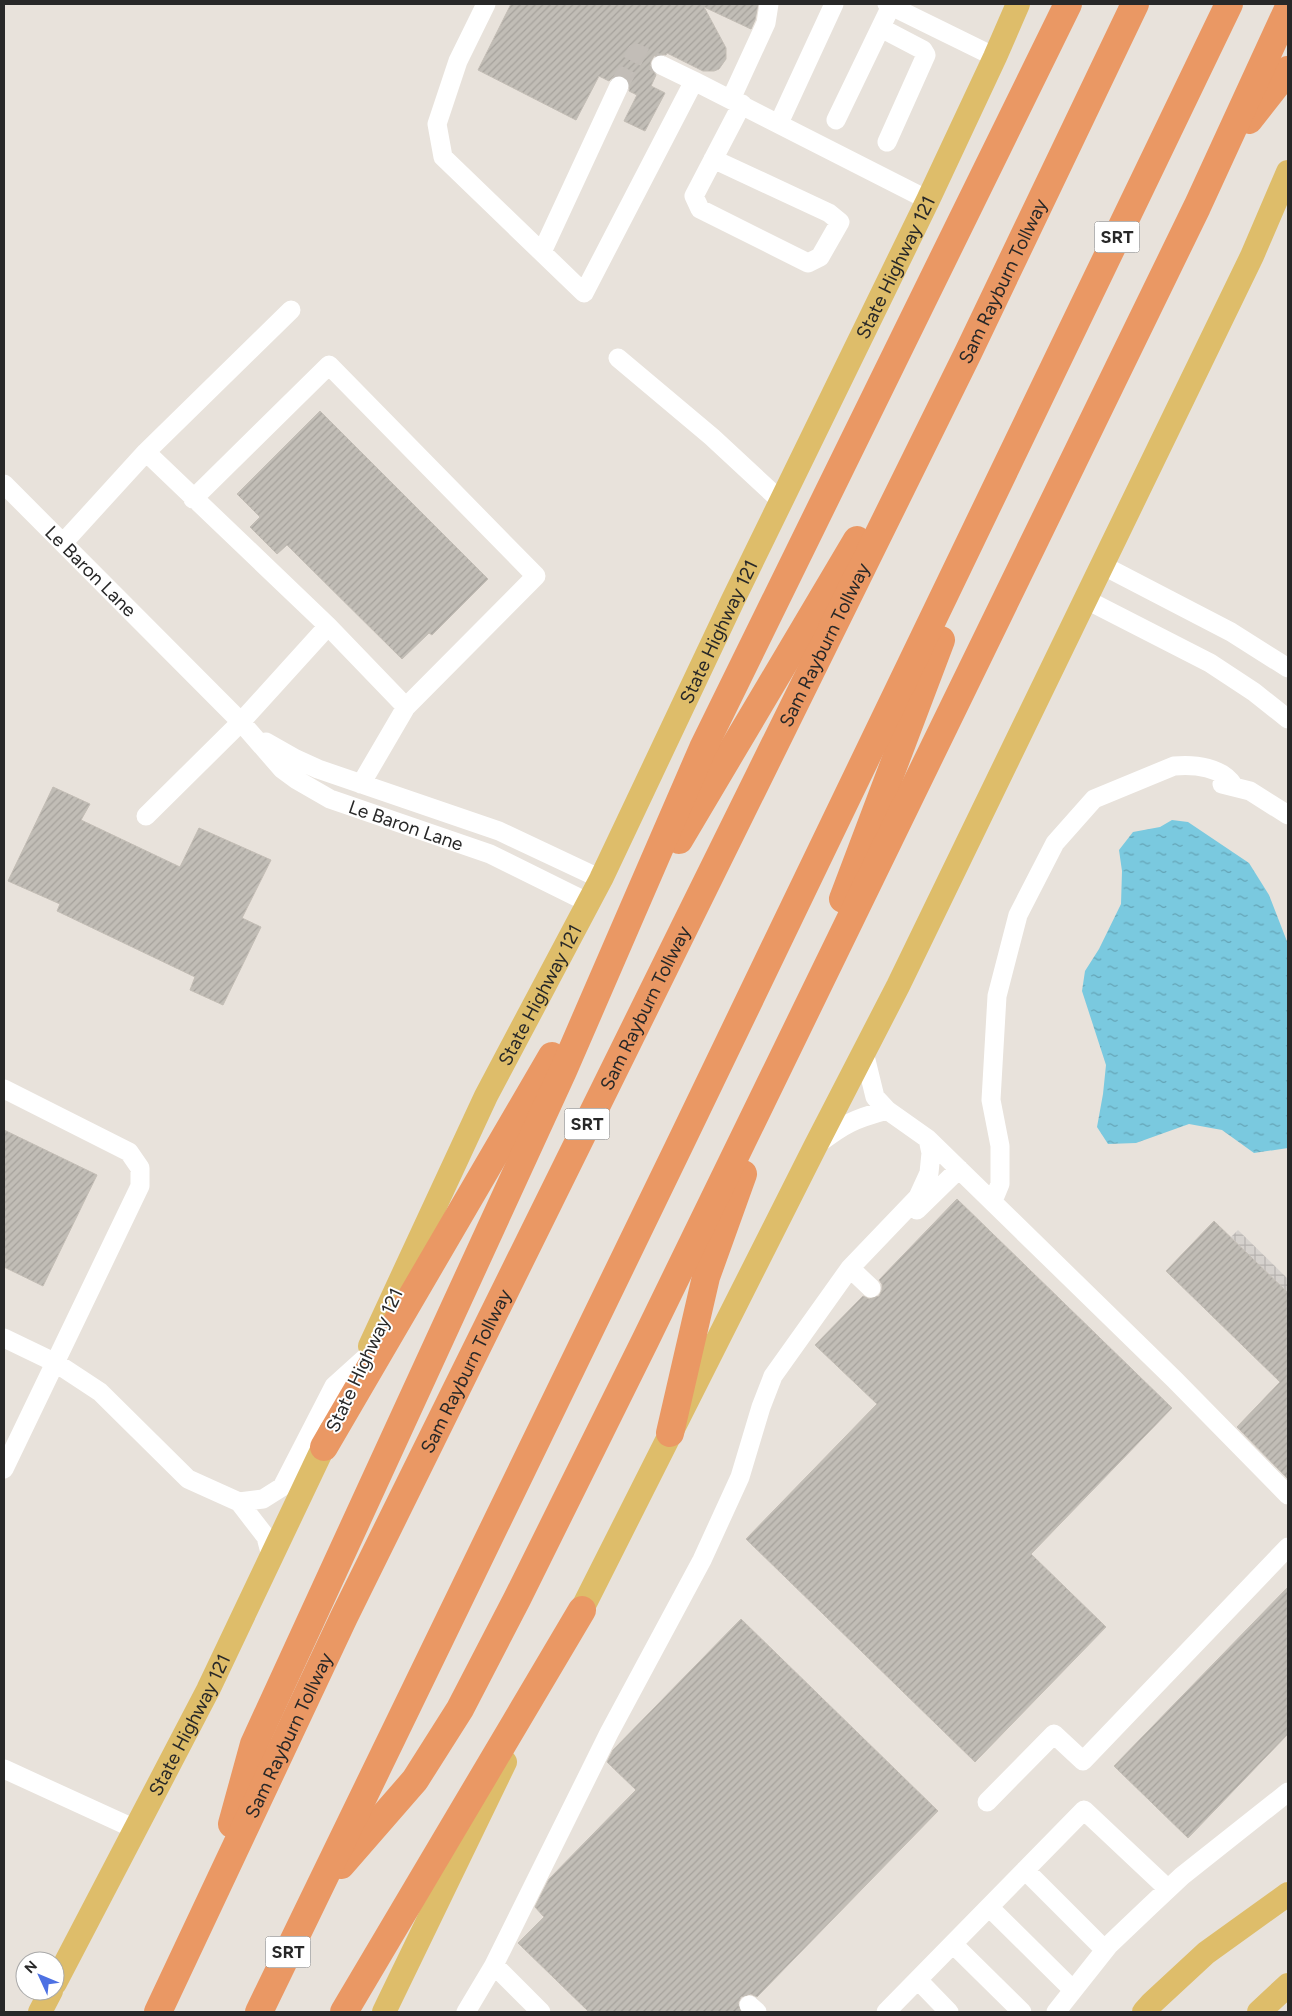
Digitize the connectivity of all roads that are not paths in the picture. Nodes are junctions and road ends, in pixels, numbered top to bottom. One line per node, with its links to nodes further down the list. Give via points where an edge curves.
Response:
1 (486, 4): 24 (street, via 458,61 437,124 443,157)
2 (769, 4): 16 (street, via 766,22)
3 (834, 4): 18 (street)
4 (1018, 4): 11 (main road, State Highway 121)
5 (1068, 4): 75 (highway, via 703,748 562,1071 254,1744)
6 (1135, 4): 26 (highway, Sam Rayburn Tollway / SRT)
7 (1229, 4): 29 (highway, SRT)
8 (889, 5): 10 (street); 11 (street)
9 (1288, 9): 23 (highway)
10 (881, 28): 17 (street); 19 (street, via 923,50 926,55)
11 (995, 57): 22 (main road, State Highway 121)
12 (661, 65): 14 (street)
13 (1288, 70): 23 (highway, via 1254,113)
14 (694, 81): 16 (street); 24 (street, via 584,293)
15 (619, 86): 24 (street)
16 (736, 101): 18 (street); 20 (street)
17 (836, 120)
18 (779, 123): 22 (street)
19 (887, 142)
20 (713, 159): 20 (street, via 694,196 700,209 808,262 820,257 840,222 829,213)
21 (1288, 172): 34 (main road, via 1252,256)
22 (928, 200): 32 (main road, State Highway 121)
23 (1197, 207): 73 (highway, via 645,1341 460,1709 415,1780)
24 (542, 252)
25 (290, 310): 28 (street)
26 (968, 353): 60 (highway); 75 (highway, Sam Rayburn Tollway / SRT, via 344,1617)
27 (618, 358): 32 (street, via 707,432)
28 (146, 452): 31 (street); 33 (street)
29 (1005, 470): 59 (highway, via 835,920 706,1277); 73 (highway, SRT)
30 (4, 484): 33 (street, Le Baron Lane)
31 (193, 499): 36 (street); 38 (street, via 329,365 536,576)
32 (782, 502): 44 (main road, State Highway 121)
33 (63, 543): 40 (street, Le Baron Lane)
34 (1102, 565): 35 (main road); 37 (street, via 1232,632)
35 (1085, 599): 39 (street, via 1210,663); 46 (main road)
36 (328, 626): 38 (street); 40 (street)
37 (1288, 668)
38 (406, 707): 41 (street)
39 (1288, 718)
40 (241, 722): 41 (street, Le Baron Lane, via 258,737 296,759); 43 (street); 45 (street, Le Baron Lane, via 282,769 313,790 490,854)
41 (361, 784): 44 (street, Le Baron Lane, via 499,831)
42 (1288, 814): 52 (street, via 1250,791 1199,779 1174,766 1094,799 1055,843 1018,915 997,996 991,1100 1000,1146 1000,1184)
43 (146, 816)
44 (601, 879): 45 (main road, State Highway 121)
45 (589, 903): 57 (main road, State Highway 121, via 486,1096)
46 (864, 1052): 48 (street, via 876,1097); 50 (main road)
47 (4, 1089): 58 (street, via 129,1152 140,1168 136,1197)
48 (887, 1110): 49 (street); 50 (street, via 842,1125)
49 (928, 1138): 51 (street); 53 (street, via 931,1153 929,1173 918,1197)
50 (815, 1147): 59 (main road)
51 (959, 1169): 52 (street); 53 (street, via 906,1220)
52 (993, 1201): 62 (street)
53 (882, 1233): 54 (street)
54 (850, 1268): 55 (street); 80 (street, via 773,1376 740,1477 702,1560 609,1733)
55 (871, 1288)
56 (4, 1338): 58 (street)
57 (365, 1358): 60 (main road, State Highway 121); 63 (street, via 334,1386 282,1487 263,1498)
58 (56, 1363): 61 (street); 63 (street, via 100,1392 188,1479)
59 (670, 1433): 66 (main road)
60 (324, 1447): 65 (main road, State Highway 121)
61 (4, 1469)
62 (1288, 1494)
63 (239, 1502): 65 (street, via 266,1537)
64 (1288, 1547): 69 (street, via 1083,1761 1054,1734)
65 (271, 1556): 70 (main road, State Highway 121, via 208,1690)
66 (582, 1610): 86 (highway); 87 (main road)
67 (4, 1769): 70 (street)
68 (1288, 1792): 72 (street)
69 (987, 1802)
70 (135, 1829): 79 (main road, State Highway 121)
71 (1025, 1870): 72 (street, via 1084,1810); 76 (street); 78 (street)
72 (1168, 1889): 78 (street)
73 (317, 1892): 85 (highway, SRT)
74 (1288, 1894): 94 (main road, via 1206,1953)
75 (212, 1898): 84 (highway, Sam Rayburn Tollway / SRT)
76 (989, 1907): 77 (street); 83 (street)
77 (953, 1944): 81 (street); 92 (street)
78 (1105, 1950): 83 (street)
79 (65, 1964)
80 (494, 1965): 88 (street); 89 (street)
81 (918, 1980): 90 (street); 91 (street)
82 (1288, 1985): 95 (main road)
83 (1073, 1990): 93 (street)
84 (158, 2012)
85 (259, 2012)
86 (344, 2012)
87 (384, 2012)
88 (466, 2012)
89 (541, 2012)
90 (886, 2012)
91 (949, 2012)
92 (1022, 2012)
93 (1056, 2012)
94 (1144, 2012)
95 (1259, 2012)

